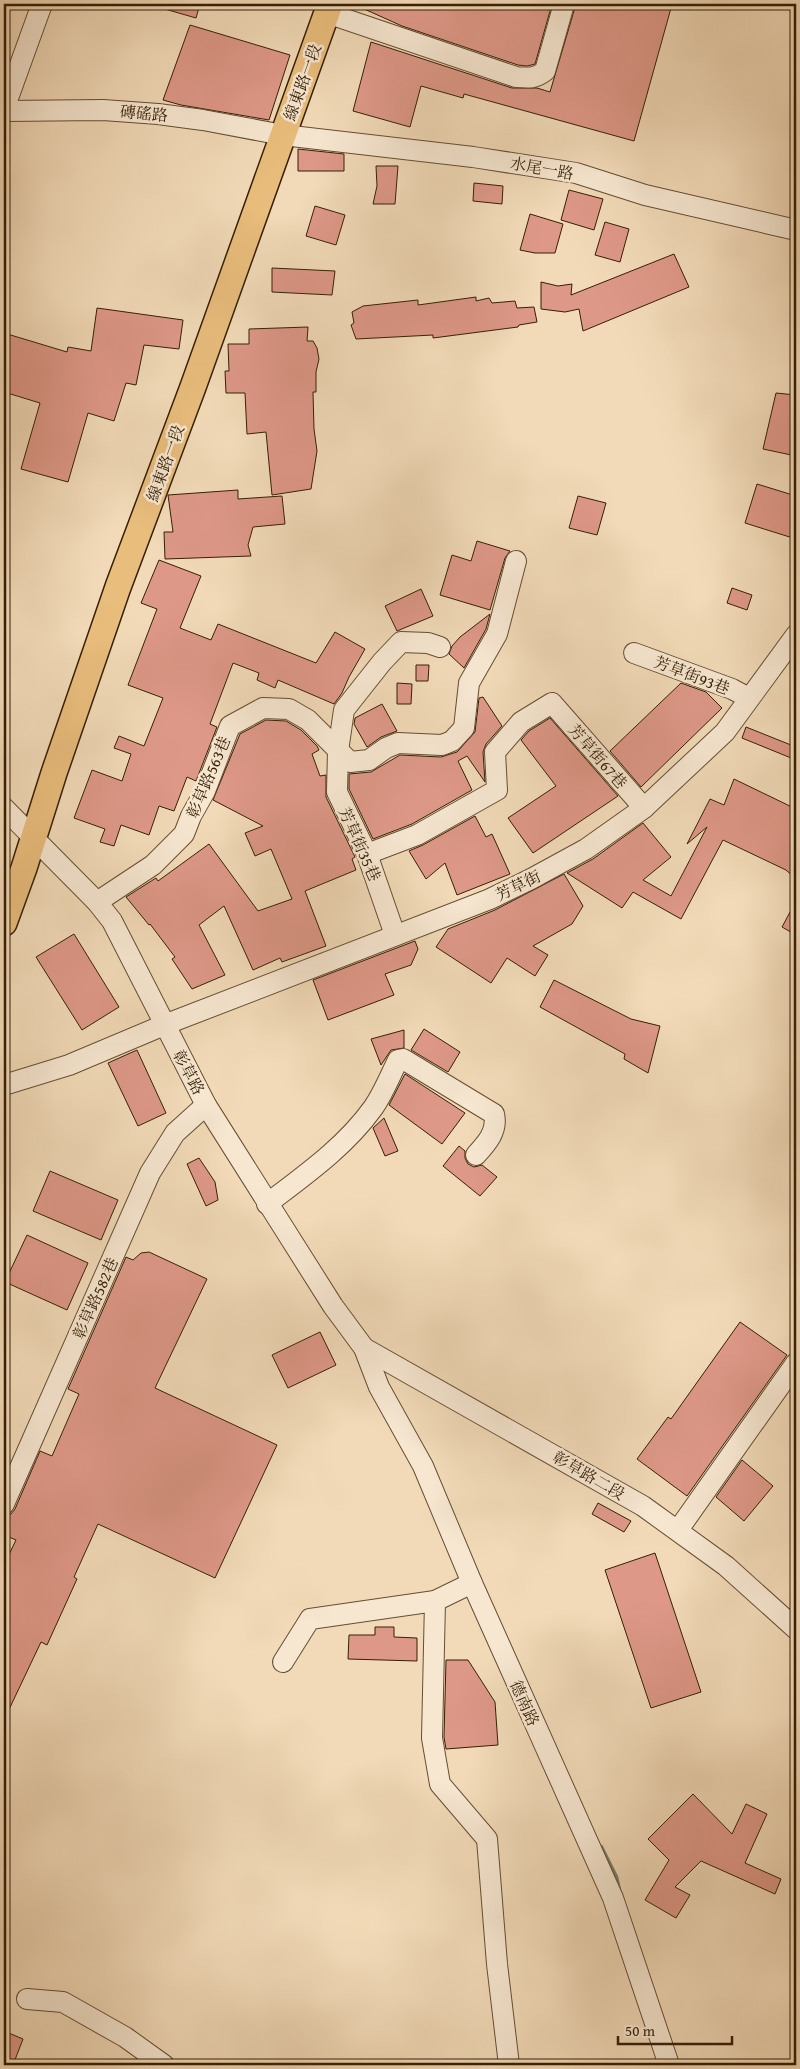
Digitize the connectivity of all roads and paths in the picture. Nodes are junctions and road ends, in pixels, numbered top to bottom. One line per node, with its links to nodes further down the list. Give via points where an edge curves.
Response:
1 (42, 4): 4 (street)
2 (564, 4): 3 (street, via 545,71 529,78 508,74)
3 (328, 8): 5 (main road, 線東路一段)
4 (4, 110): 5 (street, 磚磘路, via 103,110 158,114)
5 (283, 135): 6 (street, 水尾一路, via 576,173 645,195); 15 (main road, 線東路一段, via 118,587)
6 (796, 230)
7 (516, 561): 12 (street, 彰草路563巷, via 497,634 469,683 464,728 452,741 442,745 398,743 369,760 350,762)
8 (796, 635): 11 (street, 芳草街)
9 (440, 646): 12 (street, 芳草街35巷, via 401,642 344,710)
10 (634, 653): 11 (street, 芳草街93巷)
11 (749, 698): 14 (street, 芳草街, via 710,748)
12 (338, 751): 16 (street, 芳草街35巷, via 337,792); 17 (street, 彰草路563巷, via 308,720 289,709 263,708 230,726 184,834 153,864)
13 (4, 808): 15 (street, 彰草路)
14 (644, 808): 16 (street, 芳草街67巷, via 552,703 521,722 495,752 497,790 417,835); 19 (street, 芳草街, via 586,849 531,879 490,899)
15 (34, 836): 17 (street, 彰草路); 18 (main road, 線東路一段)
16 (367, 854): 19 (street, 芳草街35巷)
17 (97, 902): 20 (street, 彰草路, via 112,921)
18 (4, 923)
19 (396, 935): 20 (street, 芳草街)
20 (164, 1025): 21 (street, 芳草街, via 69,1065); 22 (street, 彰草路)
21 (4, 1085)
22 (206, 1105): 24 (street, 彰草路); 27 (street, 彰草路582巷, via 175,1133 150,1173)
23 (476, 1155): 24 (street, via 494,1130 494,1114 403,1059 398,1060 374,1107 355,1131)
24 (267, 1204): 25 (street, 彰草路)
25 (364, 1348): 28 (street, 彰草路二段, via 612,1487); 29 (street, 德南路, via 379,1387 423,1466)
26 (796, 1363): 28 (street)
27 (4, 1504)
28 (678, 1530): 31 (street, 彰草路二段, via 726,1566)
29 (472, 1583): 30 (street); 36 (street, 德南路, via 613,1898)
30 (435, 1601): 32 (street, via 310,1619); 35 (street, via 432,1738 440,1784 487,1839 496,1964)
31 (796, 1629)
32 (283, 1662)
33 (27, 1999): 34 (street, via 62,2002 125,2037)
34 (164, 2065)
35 (509, 2065)
36 (668, 2065)

